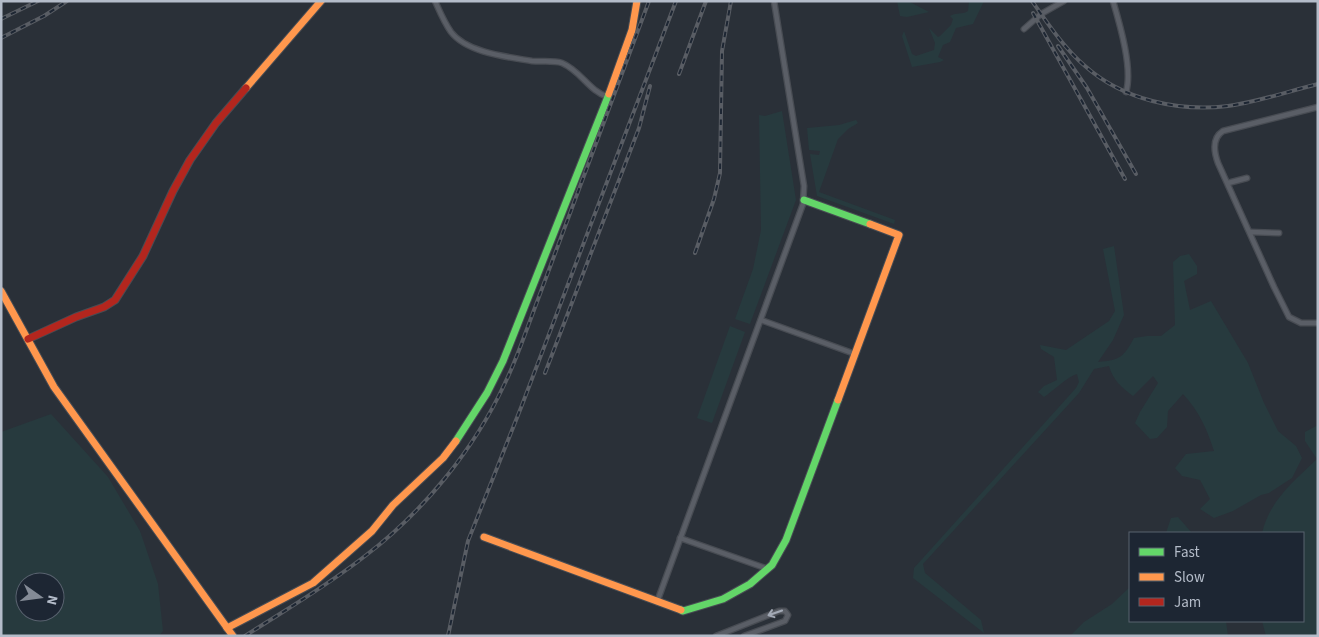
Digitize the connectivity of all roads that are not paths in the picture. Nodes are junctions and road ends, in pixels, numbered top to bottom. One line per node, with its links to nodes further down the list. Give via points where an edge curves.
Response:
1 (321, 1): 19 (street, via 216,123 190,160 142,256 115,300 104,308)
2 (435, 1): 9 (street, via 450,31 462,41 492,54 560,62)
3 (637, 1): 9 (street, via 632,30)
4 (774, 1): 13 (street)
5 (1064, 1): 7 (street)
6 (1113, 1): 8 (street, via 1124,46 1129,82)
7 (1024, 28)
8 (1126, 92)
9 (608, 98): 25 (street, via 503,361 456,441 372,531 312,583)
10 (1318, 107): 12 (street, via 1219,134 1214,149)
11 (1246, 178): 12 (street)
12 (1228, 182): 14 (street)
13 (804, 200): 17 (street); 20 (street, via 899,235)
14 (1250, 232): 15 (street); 18 (street, via 1289,317 1301,323)
15 (1279, 233)
16 (1, 291): 19 (street)
17 (761, 320): 20 (street); 22 (street)
18 (1318, 323)
19 (28, 339): 25 (street, via 54,388)
20 (855, 354): 23 (street, via 786,540)
21 (484, 537): 24 (street)
22 (680, 538): 23 (street); 24 (street)
23 (768, 569): 24 (street, via 723,599 684,611)
24 (657, 602)
25 (227, 628): 26 (street)
26 (233, 636)
27 (716, 636): 28 (street, one-way to 27, via 785,621 788,615 779,611)
28 (744, 636)

